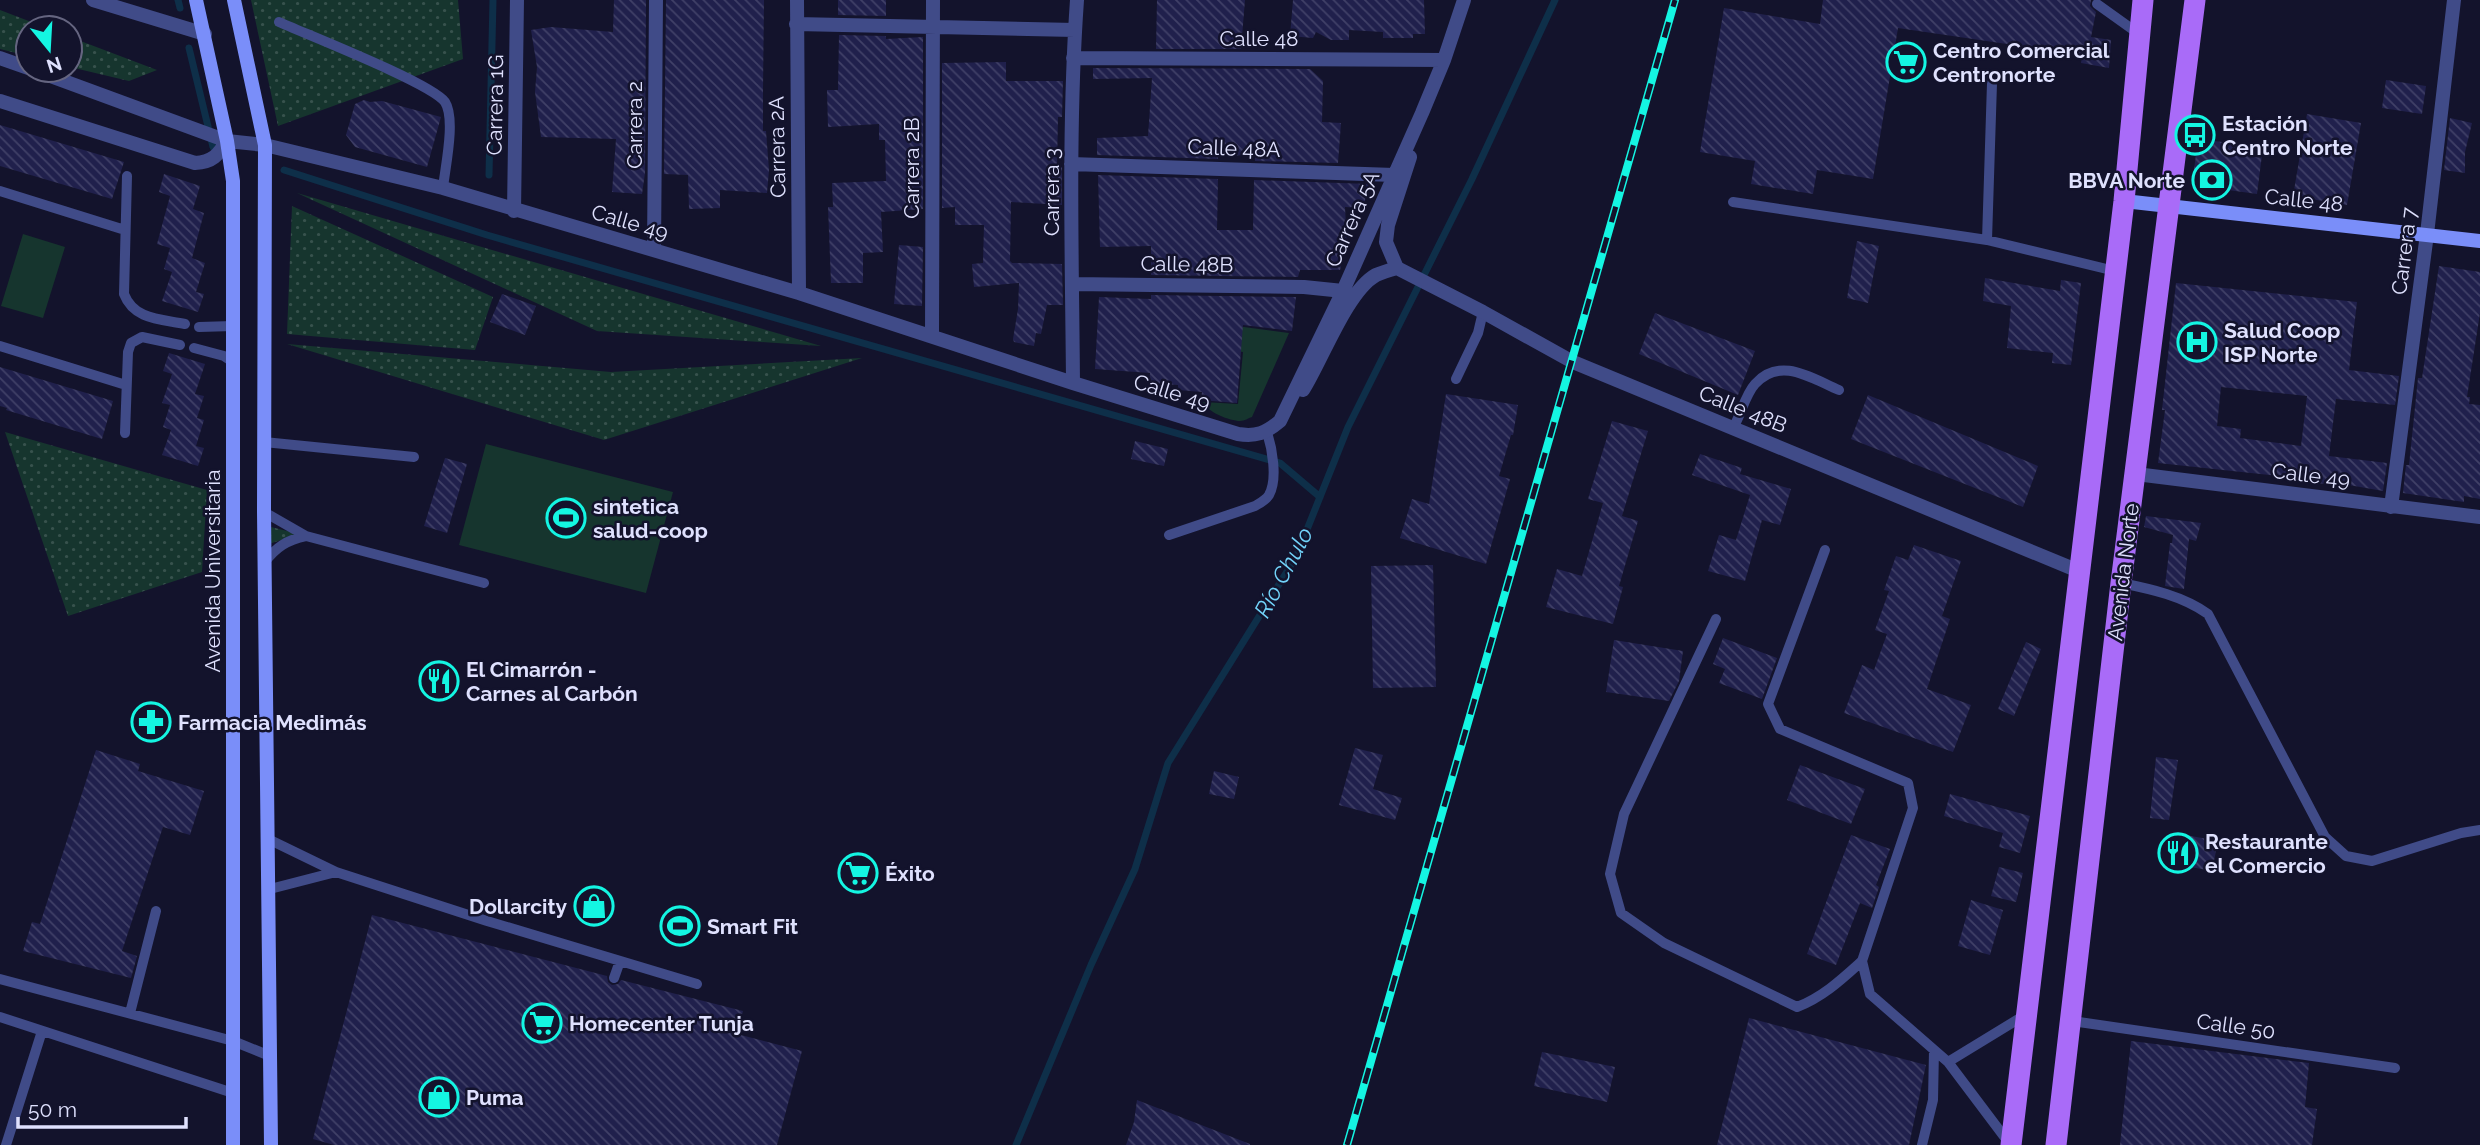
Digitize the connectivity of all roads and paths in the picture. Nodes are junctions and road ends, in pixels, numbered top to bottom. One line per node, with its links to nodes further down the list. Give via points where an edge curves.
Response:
1 (93, 0): 18 (street)
2 (197, 0): 18 (main road, Avenida Universitaria)
3 (234, 0): 27 (main road)
4 (517, 0): 36 (street, Carrera 1G)
5 (656, 0): 41 (street, Carrera 2)
6 (797, 0): 15 (street, Carrera 2A)
7 (933, 0): 16 (street, Carrera 2B)
8 (1077, 0): 17 (street, Carrera 3)
9 (1464, 0): 21 (street, Carrera 5A)
10 (2143, 0): 19 (main road, Avenida Norte)
11 (2195, 0): 35 (main road, Avenida Norte)
12 (2454, 0): 38 (street, Carrera 7)
13 (2097, 4): 19 (lane)
14 (279, 22): 31 (lane, via 416,83 444,101 449,124)
15 (796, 24): 16 (street); 46 (street, Carrera 2A)
16 (933, 26): 17 (street); 51 (street, Carrera 2B)
17 (1075, 30): 20 (street, Carrera 3)
18 (205, 34): 26 (main road, Avenida Universitaria)
19 (2139, 35): 33 (main road, Avenida Norte)
20 (1073, 58): 21 (street, Calle 48); 28 (street, Carrera 3)
21 (1444, 60): 25 (street, Carrera 5A)
22 (1992, 83): 39 (lane)
23 (72, 84): 26 (street, Calle 49)
24 (0, 101): 26 (street, via 195,163 216,157)
25 (1422, 113): 29 (street, Carrera 5A); 42 (street, via 1388,225 1386,242)
26 (227, 141): 27 (street, Calle 49); 49 (main road, Avenida Universitaria, via 233,181)
27 (265, 145): 31 (street, Calle 49); 64 (main road)
28 (1071, 163): 29 (street, Calle 48A); 44 (street, Carrera 3)
29 (1394, 175): 45 (street, Carrera 5A)
30 (127, 177): 37 (lane)
31 (443, 188): 36 (street, Calle 49)
32 (0, 191): 37 (lane)
33 (2124, 201): 35 (main road, Calle 48); 43 (main road, Avenida Norte)
34 (1733, 202): 39 (lane)
35 (2169, 206): 38 (main road, Calle 48); 66 (main road, Avenida Norte)
36 (514, 211): 41 (street, Calle 49)
37 (125, 230): 48 (lane, via 124,295 128,304 140,315)
38 (2427, 234): 40 (main road, Calle 48); 67 (street, Carrera 7)
39 (1987, 240): 43 (lane)
40 (2480, 241)
41 (654, 250): 46 (street, Calle 49)
42 (1397, 268): 47 (street, Calle 48B); 60 (street, via 1375,276 1346,308 1307,385)
43 (2116, 271): 74 (main road, Avenida Norte)
44 (1072, 284): 45 (street, Calle 48B); 57 (street, Carrera 3)
45 (1343, 291): 60 (street, Carrera 5A)
46 (799, 293): 51 (street, Calle 49)
47 (1483, 312): 56 (lane); 61 (street, Calle 48B, via 1573,362)
48 (185, 324)
49 (233, 326): 50 (lane); 55 (main road, Avenida Universitaria)
50 (198, 327)
51 (932, 335): 57 (street, Calle 49)
52 (180, 345): 58 (lane, via 147,337 134,340 128,348)
53 (0, 346): 58 (lane)
54 (194, 348): 55 (lane)
55 (233, 362): 93 (main road, Avenida Universitaria)
56 (1456, 379)
57 (1073, 383): 63 (street, Calle 49, via 1238,434)
58 (126, 385): 62 (lane)
59 (1839, 390): 61 (lane, via 1791,369 1771,371 1754,385)
60 (1280, 419): 63 (street, Carrera 5A)
61 (1733, 428): 74 (street, Calle 48B)
62 (125, 433)
63 (1260, 434): 70 (lane, via 1274,453 1270,494 1265,500)
64 (264, 442): 65 (lane); 68 (main road)
65 (414, 457)
66 (2136, 474): 67 (street, Calle 49); 76 (main road, Avenida Norte)
67 (2391, 507): 69 (street, Calle 49)
68 (264, 512): 71 (lane); 73 (main road)
69 (2480, 517)
70 (1169, 535)
71 (306, 536): 73 (lane, via 289,540); 75 (lane)
72 (1825, 550): 84 (lane, via 1768,704 1780,729 1908,783 1913,808)
73 (264, 564): 79 (main road)
74 (2081, 572): 89 (main road, Avenida Norte)
75 (484, 583)
76 (2121, 583): 78 (lane, via 2196,605 2208,614 2326,837 2346,856 2372,861); 91 (main road, Avenida Norte)
77 (1716, 619): 84 (lane, via 1624,814 1610,874 1621,913 1664,943 1797,1007 1828,990)
78 (2480, 830)
79 (268, 838): 80 (lane); 81 (main road)
80 (336, 872): 81 (lane); 83 (lane)
81 (270, 889): 95 (main road)
82 (156, 911): 88 (lane)
83 (620, 961): 85 (lane); 87 (lane)
84 (1862, 961): 94 (lane, via 1870,994)
85 (614, 978)
86 (0, 979): 88 (lane)
87 (697, 984)
88 (130, 1013): 93 (lane)
89 (2027, 1013): 96 (lane); 103 (main road, Avenida Norte)
90 (0, 1017): 92 (lane)
91 (2072, 1021): 97 (lane, Calle 50); 104 (main road, Avenida Norte)
92 (43, 1031): 98 (lane); 100 (lane)
93 (233, 1041): 95 (lane); 98 (main road, Avenida Universitaria)
94 (1934, 1050): 96 (lane); 102 (lane, via 1933,1100)
95 (270, 1056): 99 (main road)
96 (1948, 1062): 103 (lane)
97 (2395, 1068)
98 (233, 1093): 101 (main road, Avenida Universitaria)
99 (275, 1143)
100 (6, 1145)
101 (233, 1145)
102 (1922, 1145)
103 (2011, 1145)
104 (2056, 1145)

